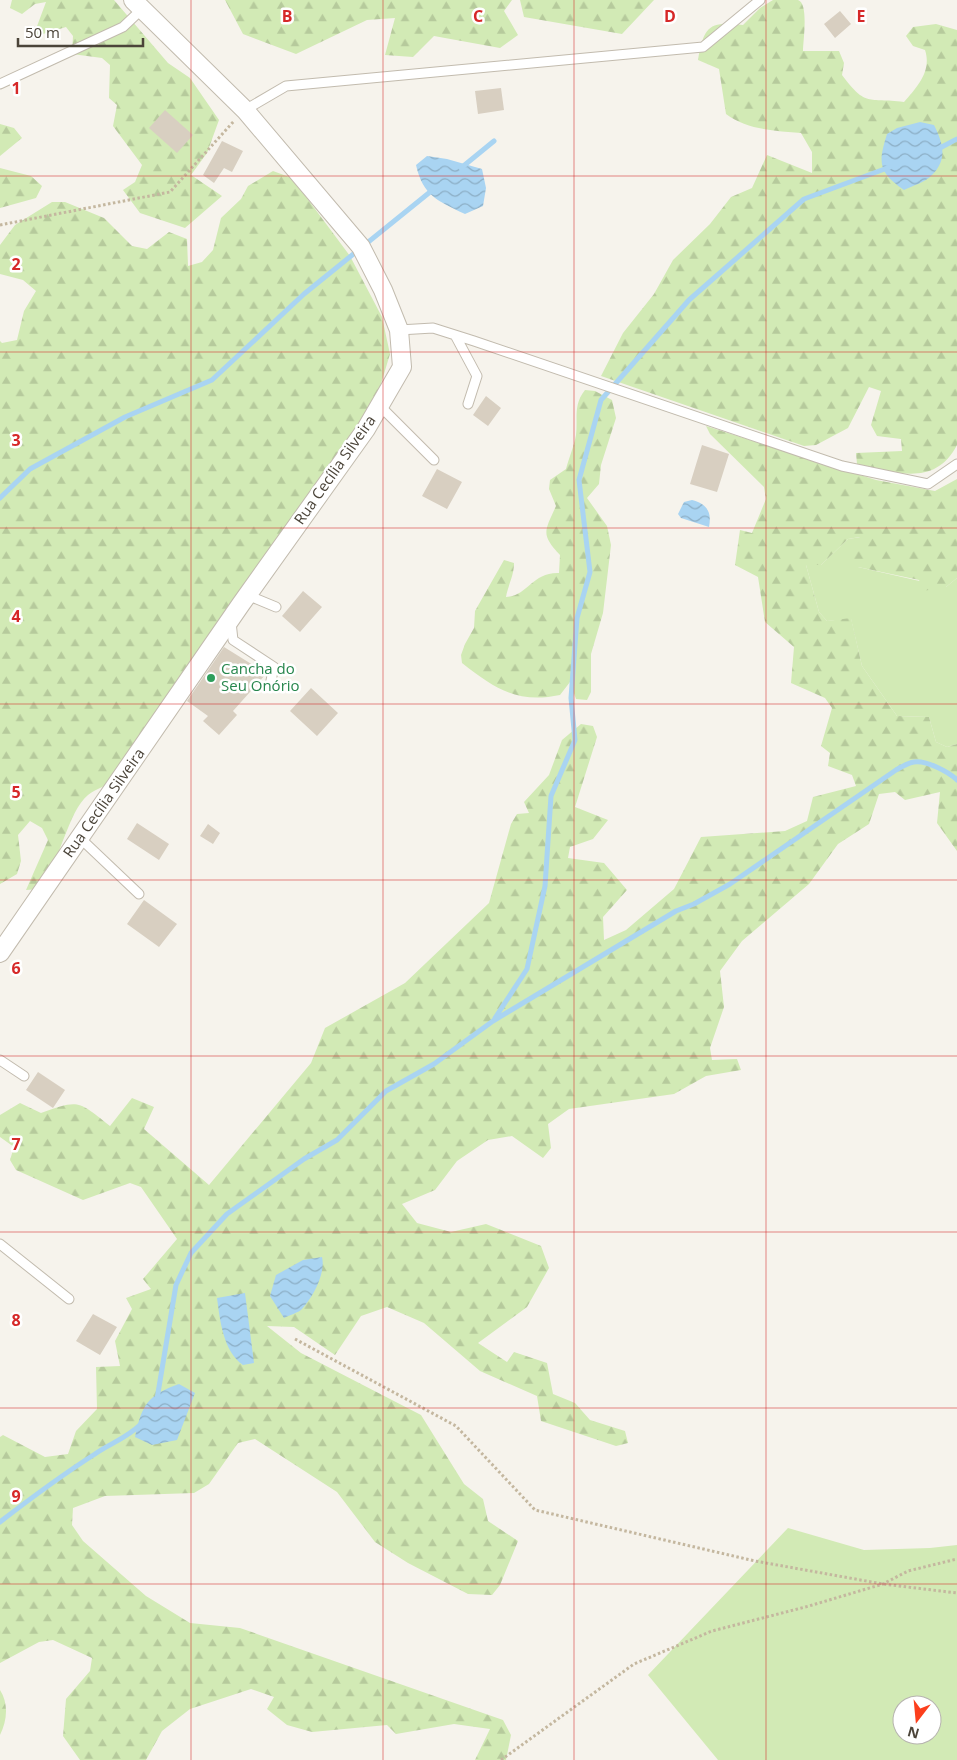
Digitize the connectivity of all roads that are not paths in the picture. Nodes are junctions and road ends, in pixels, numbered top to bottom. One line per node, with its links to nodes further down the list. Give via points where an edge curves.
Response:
1 (760, 0): 4 (lane, via 703,47 286,86)
2 (137, 5): 3 (lane, via 123,27); 4 (street, Rua Cecília Silveira)
3 (0, 84)
4 (245, 110): 5 (street, Rua Cecília Silveira, via 361,247)
5 (399, 330): 6 (lane, via 433,328); 8 (street, Rua Cecília Silveira, via 402,366)
6 (455, 336): 7 (lane, via 477,376); 10 (lane, via 842,466 928,484)
7 (468, 404)
8 (379, 406): 9 (lane); 11 (street, Rua Cecília Silveira, via 366,429)
9 (434, 460)
10 (957, 464)
11 (247, 595): 12 (lane); 13 (street, Rua Cecília Silveira)
12 (276, 607)
13 (231, 618): 14 (lane, via 233,640 274,667); 15 (street, Rua Cecília Silveira)
14 (270, 685)
15 (80, 838): 16 (lane); 17 (street, Rua Cecília Silveira)
16 (139, 894)
17 (0, 953)
18 (0, 1060): 19 (lane)
19 (24, 1076)
20 (0, 1244): 21 (lane)
21 (69, 1299)

